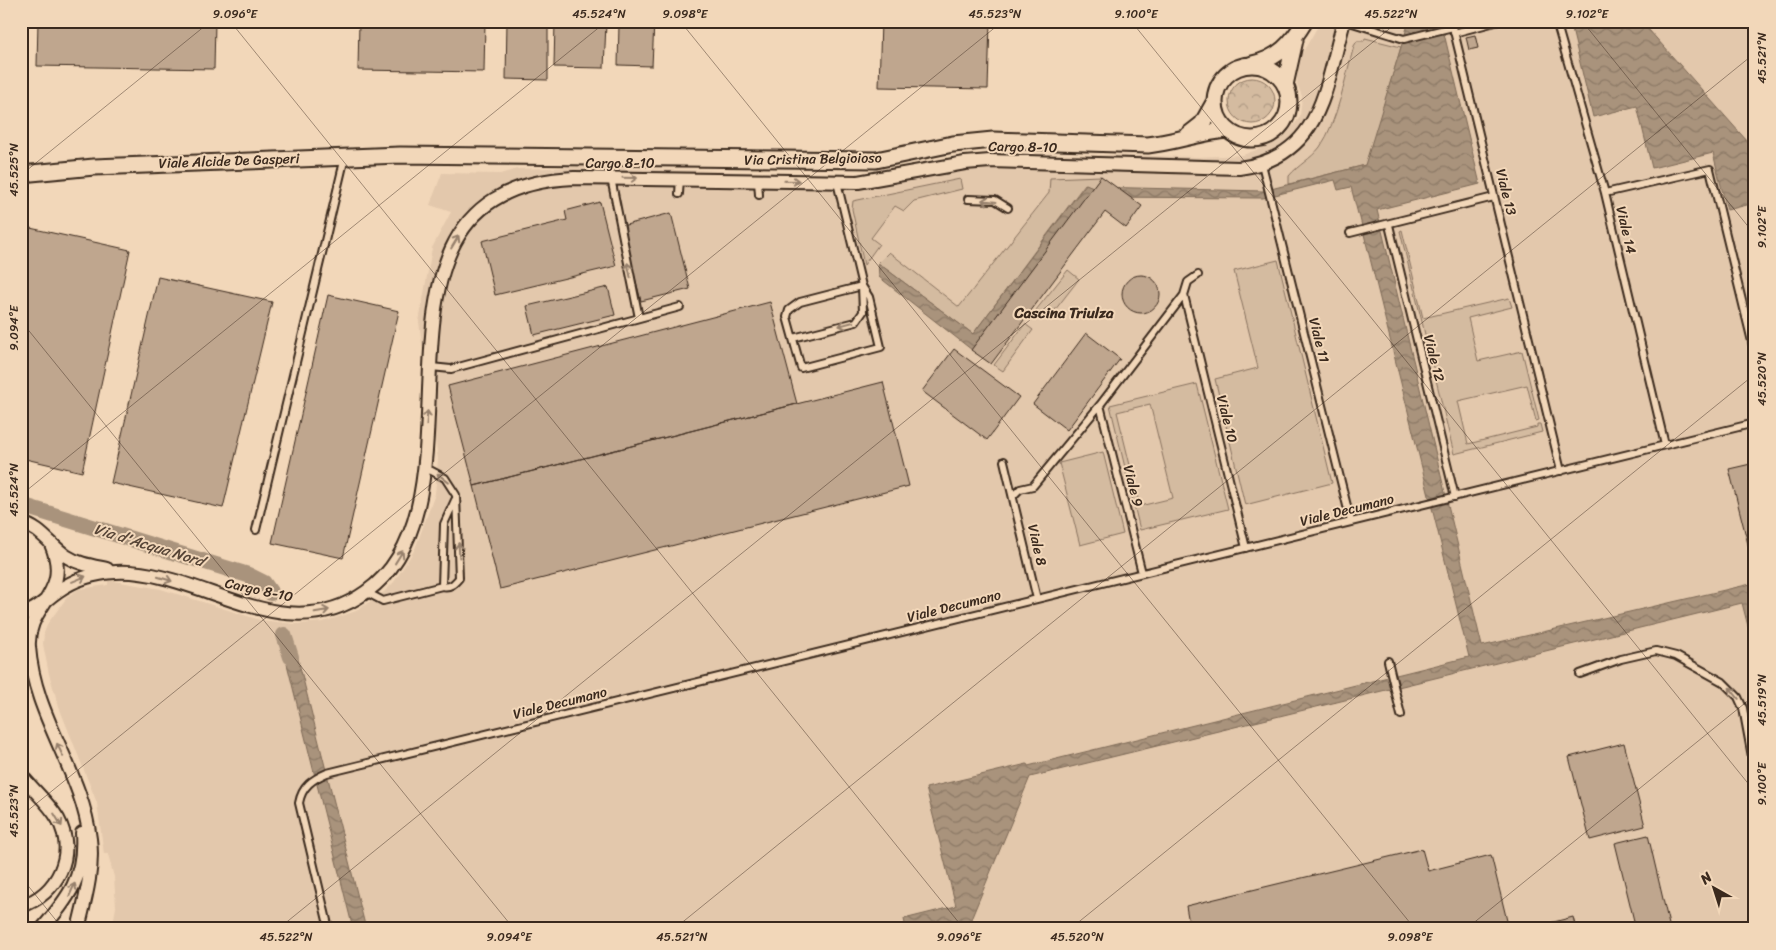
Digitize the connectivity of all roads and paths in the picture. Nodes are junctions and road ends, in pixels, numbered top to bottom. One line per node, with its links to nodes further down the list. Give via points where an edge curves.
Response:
1 (1305, 21): 6 (street)
2 (1345, 21): 5 (lane, via 1404,40 1453,27); 14 (street, Cargo 8-10, via 1313,123 1287,152)
3 (1499, 21): 5 (lane)
4 (1556, 21): 20 (lane, Viale 14)
5 (1454, 33): 23 (lane, Viale 13)
6 (1296, 37): 7 (street, via 1265,62); 8 (street)
7 (1250, 64): 8 (street, via 1271,70); 9 (street, via 1226,76 1217,90)
8 (1285, 85): 10 (street, via 1288,110 1275,130 1264,137 1251,139)
9 (1215, 101): 10 (street, via 1220,122); 11 (street, Via Cristina Belgioioso, via 1202,124)
10 (1228, 130): 11 (street, Via Cristina Belgioioso)
11 (1187, 136): 12 (street, Via Cristina Belgioioso, via 1148,145 994,140 953,144 876,160 851,161)
12 (436, 155): 13 (street, Viale Alcide De Gasperi)
13 (345, 157): 15 (street, Viale Alcide De Gasperi, via 94,167); 47 (lane)
14 (1262, 164): 19 (street, Cargo 8-10, via 1239,168 990,161 875,180); 45 (lane, Viale 11)
15 (21, 174)
16 (611, 178): 17 (street, Cargo 8-10, one-way to 17); 32 (lane, one-way to 16); 35 (street, Cargo 8-10, one-way to 16, via 437,293 444,269 455,243 477,215 508,192 533,184 556,179)
17 (680, 178): 18 (street, Cargo 8-10); 21 (lane)
18 (758, 181): 19 (street, Cargo 8-10, one-way to 19); 22 (lane)
19 (837, 182): 29 (lane)
20 (1605, 193): 34 (lane, via 1710,168); 38 (lane, Viale 14)
21 (679, 194)
22 (759, 195)
23 (1494, 197): 26 (lane); 41 (lane, Viale 13)
24 (968, 199): 25 (lane, one-way to 24, via 995,200)
25 (1008, 208)
26 (1388, 225): 27 (lane); 44 (lane, Viale 12)
27 (1350, 233)
28 (1198, 275): 30 (lane, via 1188,282)
29 (862, 286): 33 (lane, one-way to 33, via 863,312 856,322); 33 (lane, via 794,305 787,314); 33 (lane, via 869,296 881,348 801,368)
30 (1184, 296): 36 (lane); 49 (lane, Viale 10)
31 (680, 307): 32 (lane)
32 (639, 318): 35 (lane, via 451,369)
33 (793, 338)
34 (1755, 354)
35 (431, 367): 40 (street, Cargo 8-10, one-way to 35)
36 (1100, 405): 43 (lane, via 1033,486 1020,489); 51 (lane, Viale 9)
37 (1755, 423): 38 (lane, Viale Decumano)
38 (1665, 446): 41 (lane, Viale Decumano)
39 (1004, 461): 43 (lane, Viale 8)
40 (424, 467): 42 (lane, one-way to 40, via 445,478); 53 (street, Cargo 8-10, one-way to 40, via 389,571 402,552 415,518)
41 (1561, 471): 44 (lane, Viale Decumano)
42 (456, 496): 52 (lane, via 444,524); 52 (lane, one-way to 42, via 455,584 460,578)
43 (1013, 496): 54 (lane, Viale 8)
44 (1455, 497): 45 (lane, Viale Decumano)
45 (1351, 522): 49 (lane, Viale Decumano)
46 (21, 524): 48 (street, via 42,533)
47 (256, 530)
48 (52, 544): 50 (street, via 79,563); 55 (street, via 58,573)
49 (1246, 548): 51 (lane, Viale Decumano)
50 (117, 572): 53 (street, Cargo 8-10, one-way to 53, via 159,577 241,604 284,613 323,611 341,606); 55 (street, one-way to 50, via 79,579)
51 (1142, 573): 54 (lane, Viale Decumano)
52 (442, 586): 53 (lane, via 383,601)
53 (366, 592)
54 (1037, 599): 67 (lane, Viale Decumano, via 316,778 303,790 299,803)
55 (46, 601): 56 (street); 63 (street, one-way to 55, via 43,713 31,664 29,644 32,630)
56 (21, 615)
57 (1388, 662): 59 (lane)
58 (1580, 674): 61 (lane, one-way to 58, via 1743,708 1734,692 1723,682 1676,656 1656,651)
59 (1401, 715)
60 (21, 770): 62 (street)
61 (1755, 773)
62 (24, 778): 64 (street, one-way to 64, via 57,817 66,850 64,864 52,886)
63 (79, 795): 65 (street, one-way to 63, via 68,898 78,874 83,845); 66 (street, via 88,825 92,856)
64 (21, 906)
65 (42, 929)
66 (78, 929)
67 (329, 929)

